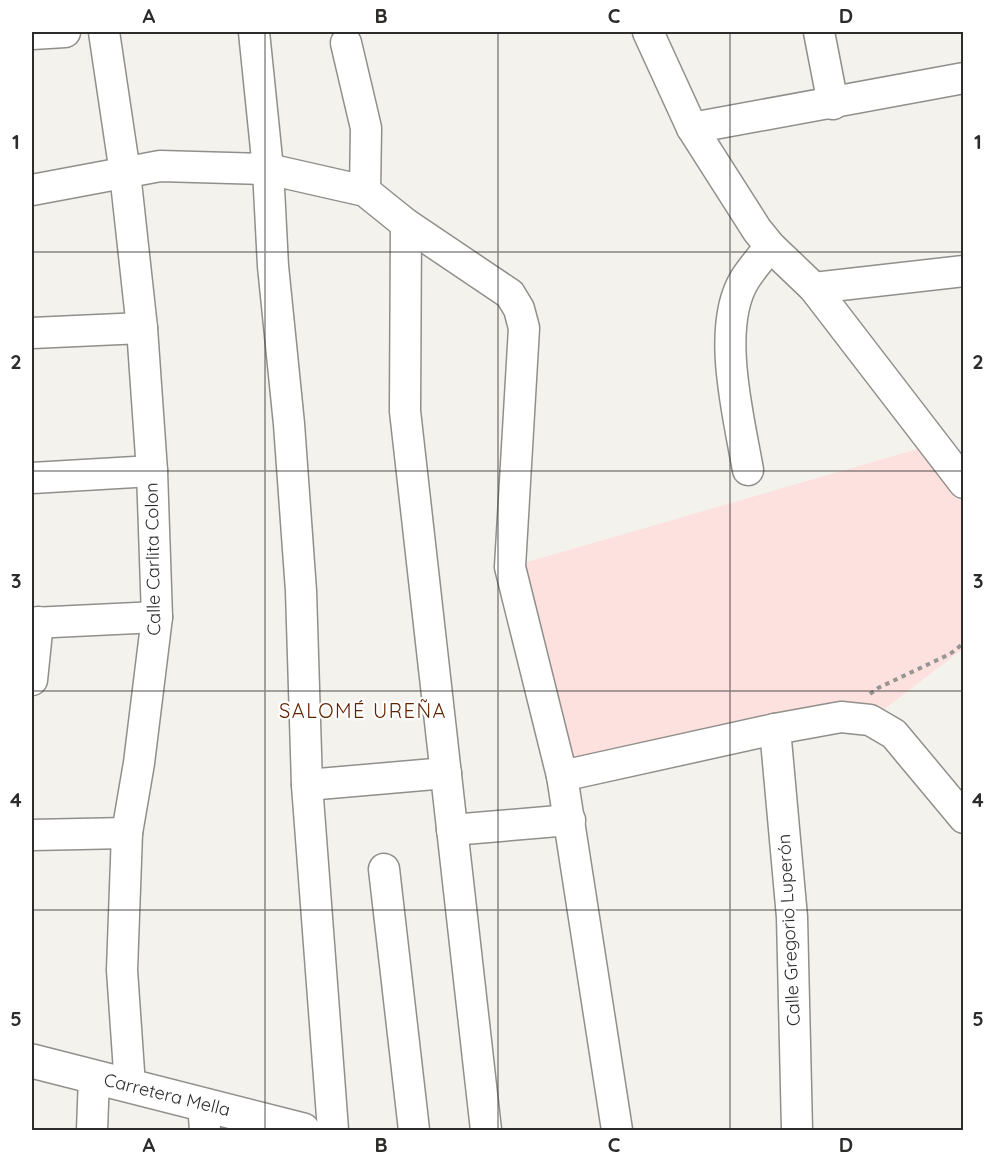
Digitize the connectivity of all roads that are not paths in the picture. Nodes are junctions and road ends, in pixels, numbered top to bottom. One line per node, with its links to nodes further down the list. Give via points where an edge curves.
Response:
1 (65, 32): 6 (street)
2 (104, 32): 12 (street, Calle Carlita Colon)
3 (254, 32): 11 (street)
4 (648, 32): 10 (street)
5 (819, 32): 9 (street)
6 (32, 34)
7 (346, 43): 14 (street, via 366,128)
8 (963, 78): 9 (street)
9 (833, 104): 10 (street)
10 (692, 128): 16 (street)
11 (268, 169): 12 (street, via 159,166); 14 (street); 31 (street, via 301,591)
12 (125, 173): 13 (street); 19 (street, Calle Carlita Colon)
13 (32, 190)
14 (364, 191): 15 (street)
15 (406, 224): 29 (street, via 405,411); 30 (street, via 510,294 519,309 524,328 510,567)
16 (770, 246): 18 (street); 21 (street, via 744,280 733,309 734,392)
17 (963, 271): 18 (street)
18 (814, 288): 24 (street)
19 (142, 328): 20 (street); 22 (street, Calle Carlita Colon)
20 (32, 333)
21 (748, 470)
22 (152, 471): 23 (street); 25 (street, Calle Carlita Colon)
23 (32, 478)
24 (963, 483)
25 (157, 617): 26 (street); 35 (street, Calle Carlita Colon)
26 (35, 622): 27 (street)
27 (32, 680)
28 (775, 729): 30 (street); 32 (street, via 841,717 870,720 894,734); 48 (street, Calle Gregorio Luperón, via 792,917)
29 (446, 772): 31 (street); 34 (street)
30 (562, 776): 33 (street)
31 (307, 785): 44 (street)
32 (963, 818)
33 (570, 820): 34 (street); 47 (street)
34 (452, 830): 46 (street)
35 (127, 833): 36 (street); 40 (street, Calle Carlita Colon, via 122,970)
36 (32, 835)
37 (384, 869): 45 (street)
38 (32, 1061): 39 (main road, Carretera Mella)
39 (94, 1077): 40 (main road, Carretera Mella); 42 (street)
40 (130, 1086): 41 (main road, Carretera Mella)
41 (204, 1117): 43 (main road, Carretera Mella)
42 (92, 1131)
43 (303, 1131)
44 (333, 1131)
45 (414, 1131)
46 (486, 1131)
47 (616, 1131)
48 (797, 1131)

